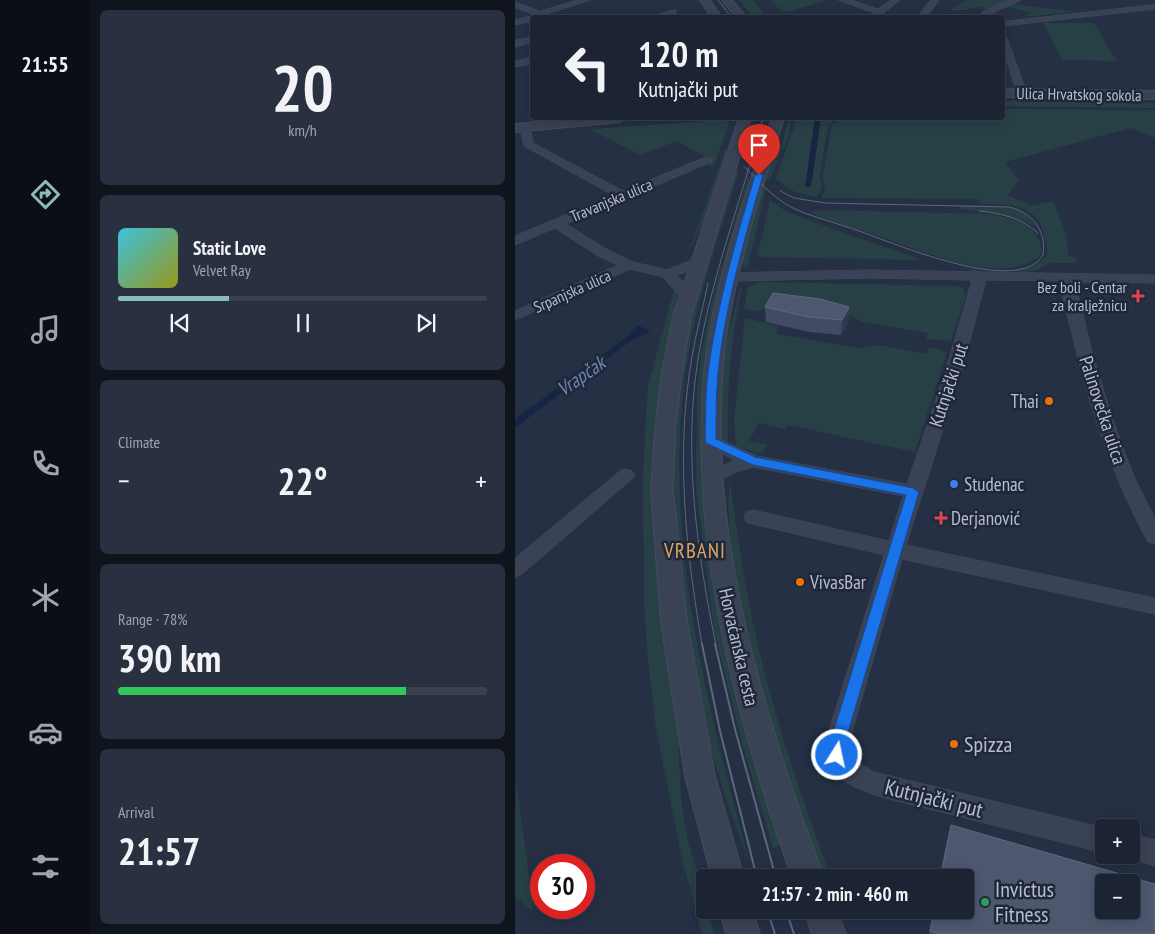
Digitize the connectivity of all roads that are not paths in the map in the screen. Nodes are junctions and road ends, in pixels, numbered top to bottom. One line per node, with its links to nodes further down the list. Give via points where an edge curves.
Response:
1 (533, 0): 10 (street)
2 (586, 0): 15 (street)
3 (705, 0): 17 (street)
4 (727, 0): 18 (street)
5 (843, 0): 13 (street)
6 (935, 0): 20 (street)
7 (1017, 0): 21 (street)
8 (1133, 0): 12 (street)
9 (892, 1): 13 (street)
10 (515, 4): 14 (street)
11 (665, 6): 16 (street, via 673,12)
12 (1151, 7): 24 (street)
13 (879, 12): 19 (street)
14 (537, 15)
15 (542, 15)
16 (662, 15)
17 (715, 15)
18 (740, 15)
19 (875, 15)
20 (923, 15)
21 (985, 15)
22 (530, 18): 23 (street)
23 (515, 22)
24 (1005, 24)
25 (530, 41): 26 (street)
26 (515, 44)
27 (1005, 44): 30 (street)
28 (530, 62): 29 (street)
29 (515, 64)
30 (1020, 87): 31 (street); 32 (street)
31 (1035, 93): 32 (street, Ulica Hrvatskog sokola); 33 (street, Ulica Hrvatskog sokola)
32 (1005, 95): 34 (street, Ulica Hrvatskog sokola)
33 (1155, 95)
34 (1155, 101)
35 (532, 120): 39 (street)
36 (591, 120): 39 (street)
37 (744, 120): 44 (street)
38 (777, 120): 47 (street, Horvaćanska cesta, via 757,180)
39 (518, 125): 41 (street, via 528,144)
40 (707, 160): 41 (street, Travanjska ulica)
41 (621, 195): 42 (street, Travanjska ulica)
42 (557, 224): 43 (street, Travanjska ulica); 45 (street, Srpanjska ulica)
43 (515, 241)
44 (699, 262): 46 (street); 51 (street)
45 (629, 265): 46 (street, Srpanjska ulica); 52 (street, Srpanjska ulica)
46 (668, 274): 51 (street)
47 (731, 277): 48 (street, via 870,274); 53 (street, Horvaćanska cesta, via 713,374)
48 (980, 277): 49 (street); 57 (street, Kutnjački put, via 954,370)
49 (1068, 277): 50 (street); 59 (street, Palinovečka ulica, via 1092,386 1114,450)
50 (1155, 279)
51 (688, 297): 66 (street, via 671,378 663,490 674,621 700,776)
52 (515, 316)
53 (710, 440): 54 (street); 56 (street, Horvaćanska cesta)
54 (753, 461): 56 (street, via 733,466); 57 (street)
55 (625, 475): 61 (street)
56 (712, 478): 67 (street, Horvaćanska cesta, via 719,548 733,629 759,733)
57 (913, 492): 60 (street, Kutnjački put)
58 (753, 517): 60 (street)
59 (1155, 537)
60 (897, 550): 62 (street); 63 (street, Kutnjački put, via 836,746 837,755 847,772 874,783)
61 (515, 569)
62 (1155, 606)
63 (1095, 838)
64 (1140, 849): 65 (street)
65 (1155, 853)
66 (725, 869)
67 (805, 869)
68 (739, 919): 70 (street)
69 (823, 919): 71 (street)
70 (743, 934)
71 (829, 934)

